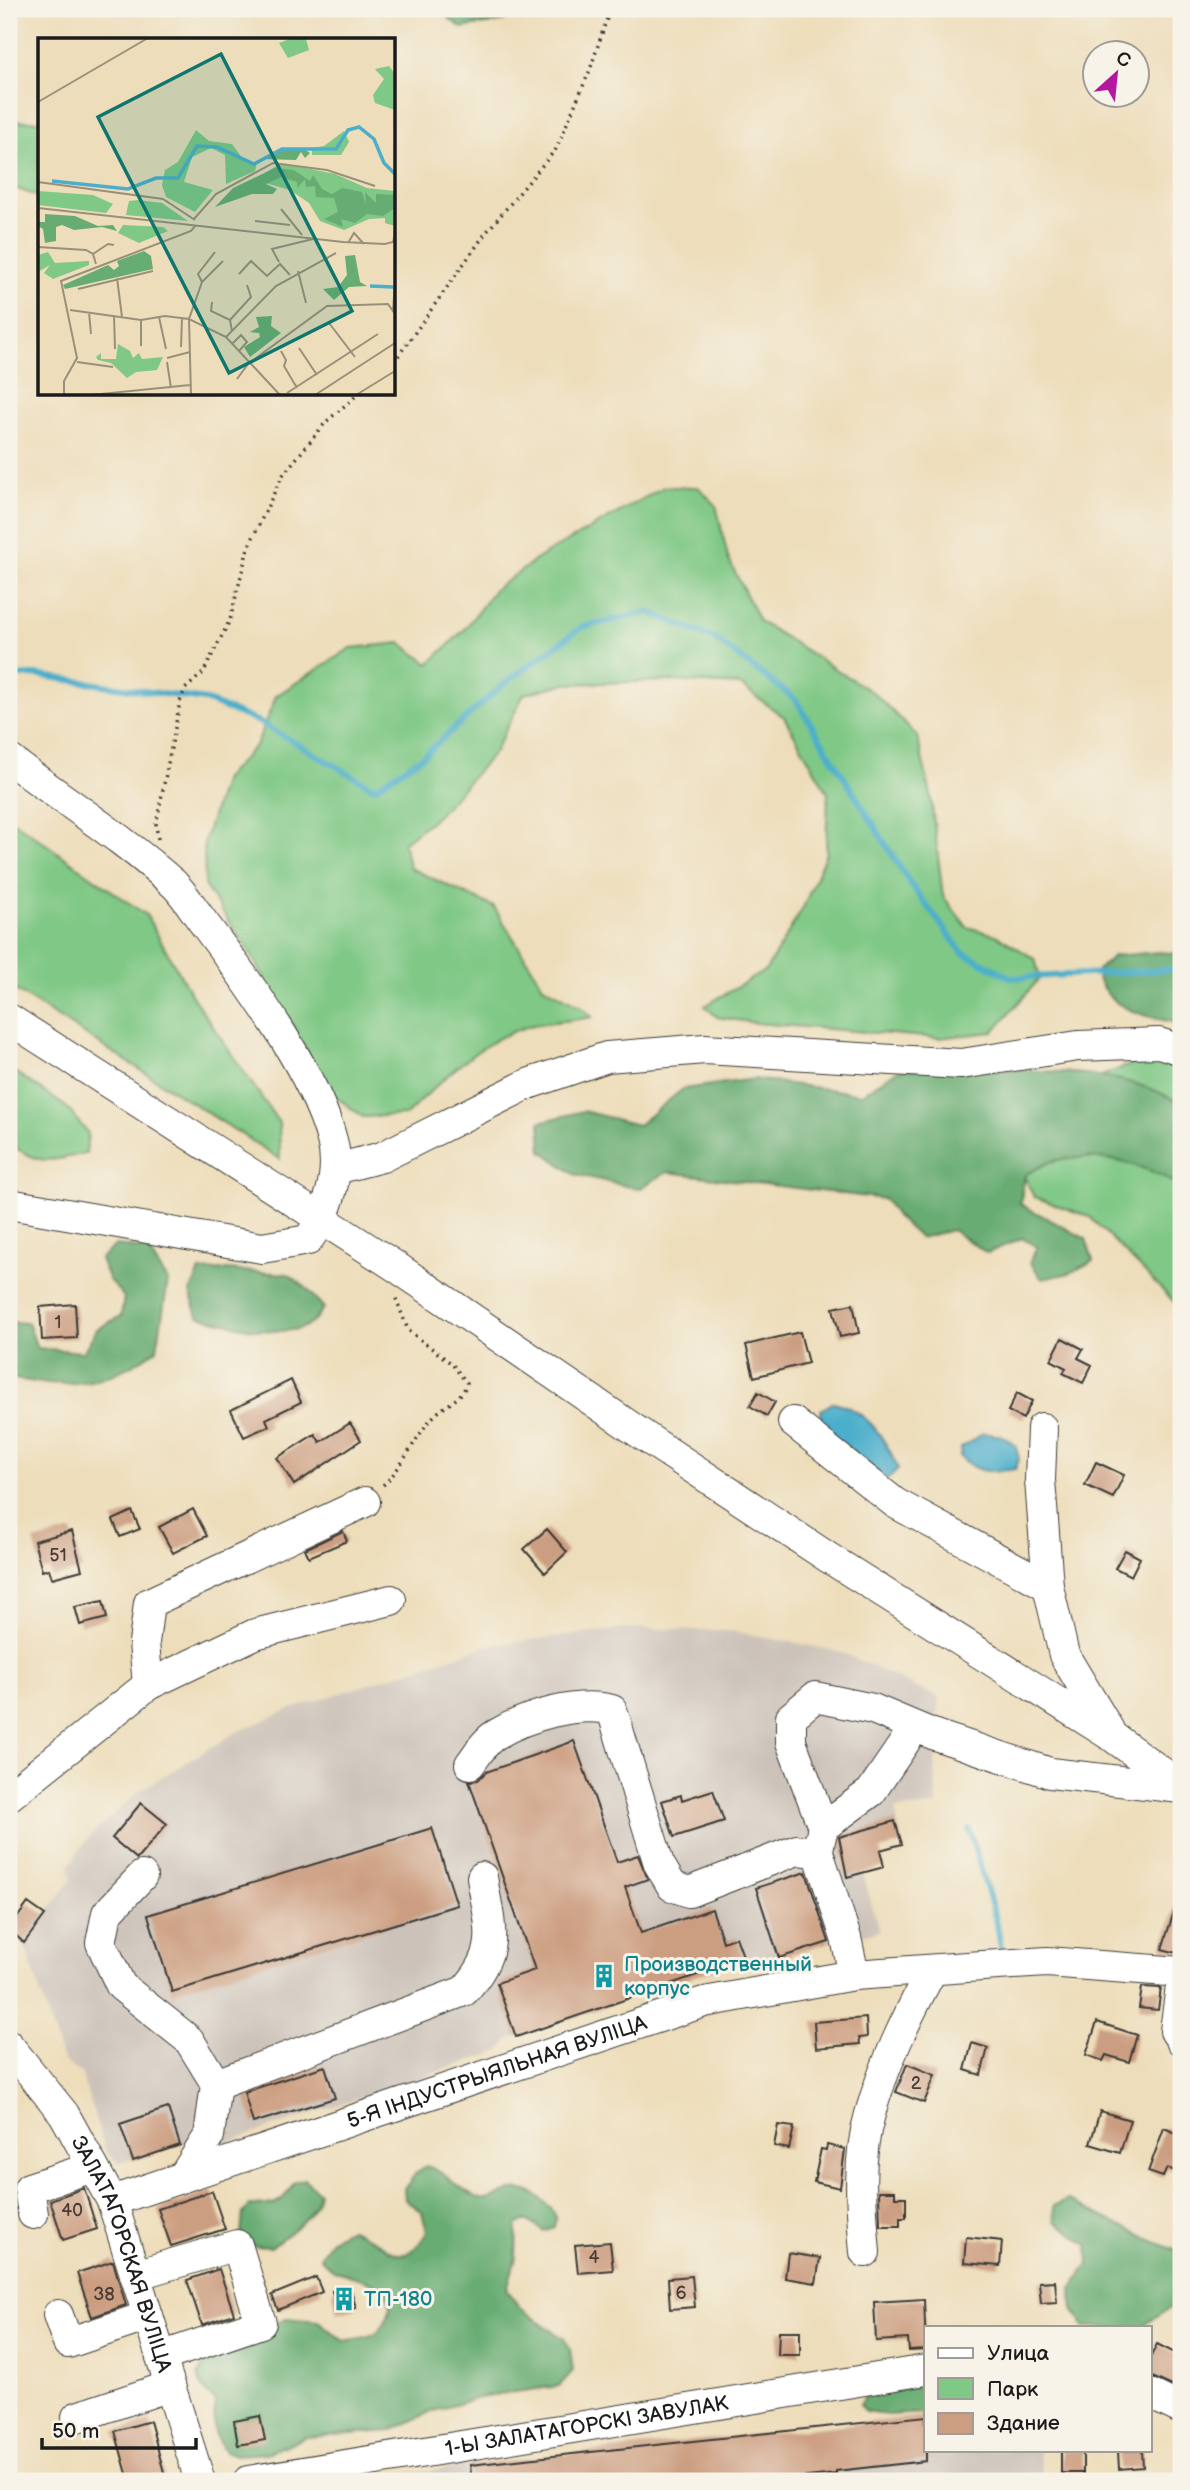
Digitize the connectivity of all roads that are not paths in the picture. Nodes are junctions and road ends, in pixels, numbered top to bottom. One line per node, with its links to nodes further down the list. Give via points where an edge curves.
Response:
1 (9, 759): 4 (street, via 175,885 289,1049 320,1107 333,1142)
2 (9, 1019): 6 (street)
3 (1181, 1051): 4 (street, via 1159,1043 1079,1046 961,1065 705,1048 607,1057 528,1084 382,1157)
4 (336, 1169): 6 (street)
5 (9, 1204): 6 (street, via 262,1248 308,1240)
6 (323, 1221): 14 (street, via 829,1558)
7 (793, 1422): 10 (street, via 895,1503)
8 (1042, 1428): 10 (street, via 1040,1480)
9 (365, 1502): 12 (street, via 149,1603 144,1643)
10 (1048, 1586): 14 (street, via 1065,1655)
11 (391, 1600): 12 (street, via 255,1634)
12 (148, 1685): 17 (street)
13 (915, 1727): 16 (street, via 1050,1773); 18 (street, via 871,1792); 18 (street, via 873,1709 815,1697 791,1717 791,1742)
14 (1113, 1737): 16 (street)
15 (470, 1764): 18 (street, via 493,1736 537,1716 596,1706 612,1710 659,1864 672,1886 689,1892)
16 (1181, 1787)
17 (9, 1796)
18 (821, 1840): 23 (street)
19 (142, 1876): 27 (street, via 107,1913 101,1943 121,1986 189,2040)
20 (482, 1877): 27 (street, via 492,1943 482,1972 464,1991)
21 (931, 1972): 22 (street, 5-Я ІНДУСТРЫЯЛЬНАЯ ВУЛІЦА, via 1047,1962); 23 (street, 5-Я ІНДУСТРЫЯЛЬНАЯ ВУЛІЦА); 32 (street, via 903,2025 870,2115 861,2198)
22 (1181, 1972)
23 (854, 1975): 29 (street, 5-Я ІНДУСТРЫЯЛЬНАЯ ВУЛІЦА, via 704,2002)
24 (1181, 1986): 25 (street, via 1175,2031)
25 (1181, 2040)
26 (9, 2046): 28 (street, ЗАЛАТАГОРСКАЯ ВУЛІЦА, via 64,2114)
27 (216, 2084): 29 (street, via 209,2136)
28 (93, 2167): 30 (street, ЗАЛАТАГОРСКАЯ ВУЛІЦА); 31 (street, via 29,2188)
29 (183, 2176): 30 (street, 5-Я ІНДУСТРЫЯЛЬНАЯ ВУЛІЦА)
30 (112, 2201): 33 (street, ЗАЛАТАГОРСКАЯ ВУЛІЦА)
31 (33, 2214)
32 (866, 2252)
33 (135, 2275): 35 (street, ЗАЛАТАГОРСКАЯ ВУЛІЦА); 36 (street, via 237,2245 261,2323)
34 (58, 2315): 35 (street, via 68,2343)
35 (148, 2316): 36 (street, ЗАЛАТАГОРСКАЯ ВУЛІЦА)
36 (161, 2357): 38 (street, ЗАЛАТАГОРСКАЯ ВУЛІЦА)
37 (924, 2370): 43 (street, 1-Ы ЗАЛАТАГОРСКІ ЗАВУЛАК)
38 (170, 2386): 41 (street); 42 (street, ЗАЛАТАГОРСКАЯ ВУЛІЦА)
39 (1152, 2395): 40 (street)
40 (1181, 2409)
41 (77, 2417)
42 (200, 2481)
43 (248, 2481)

